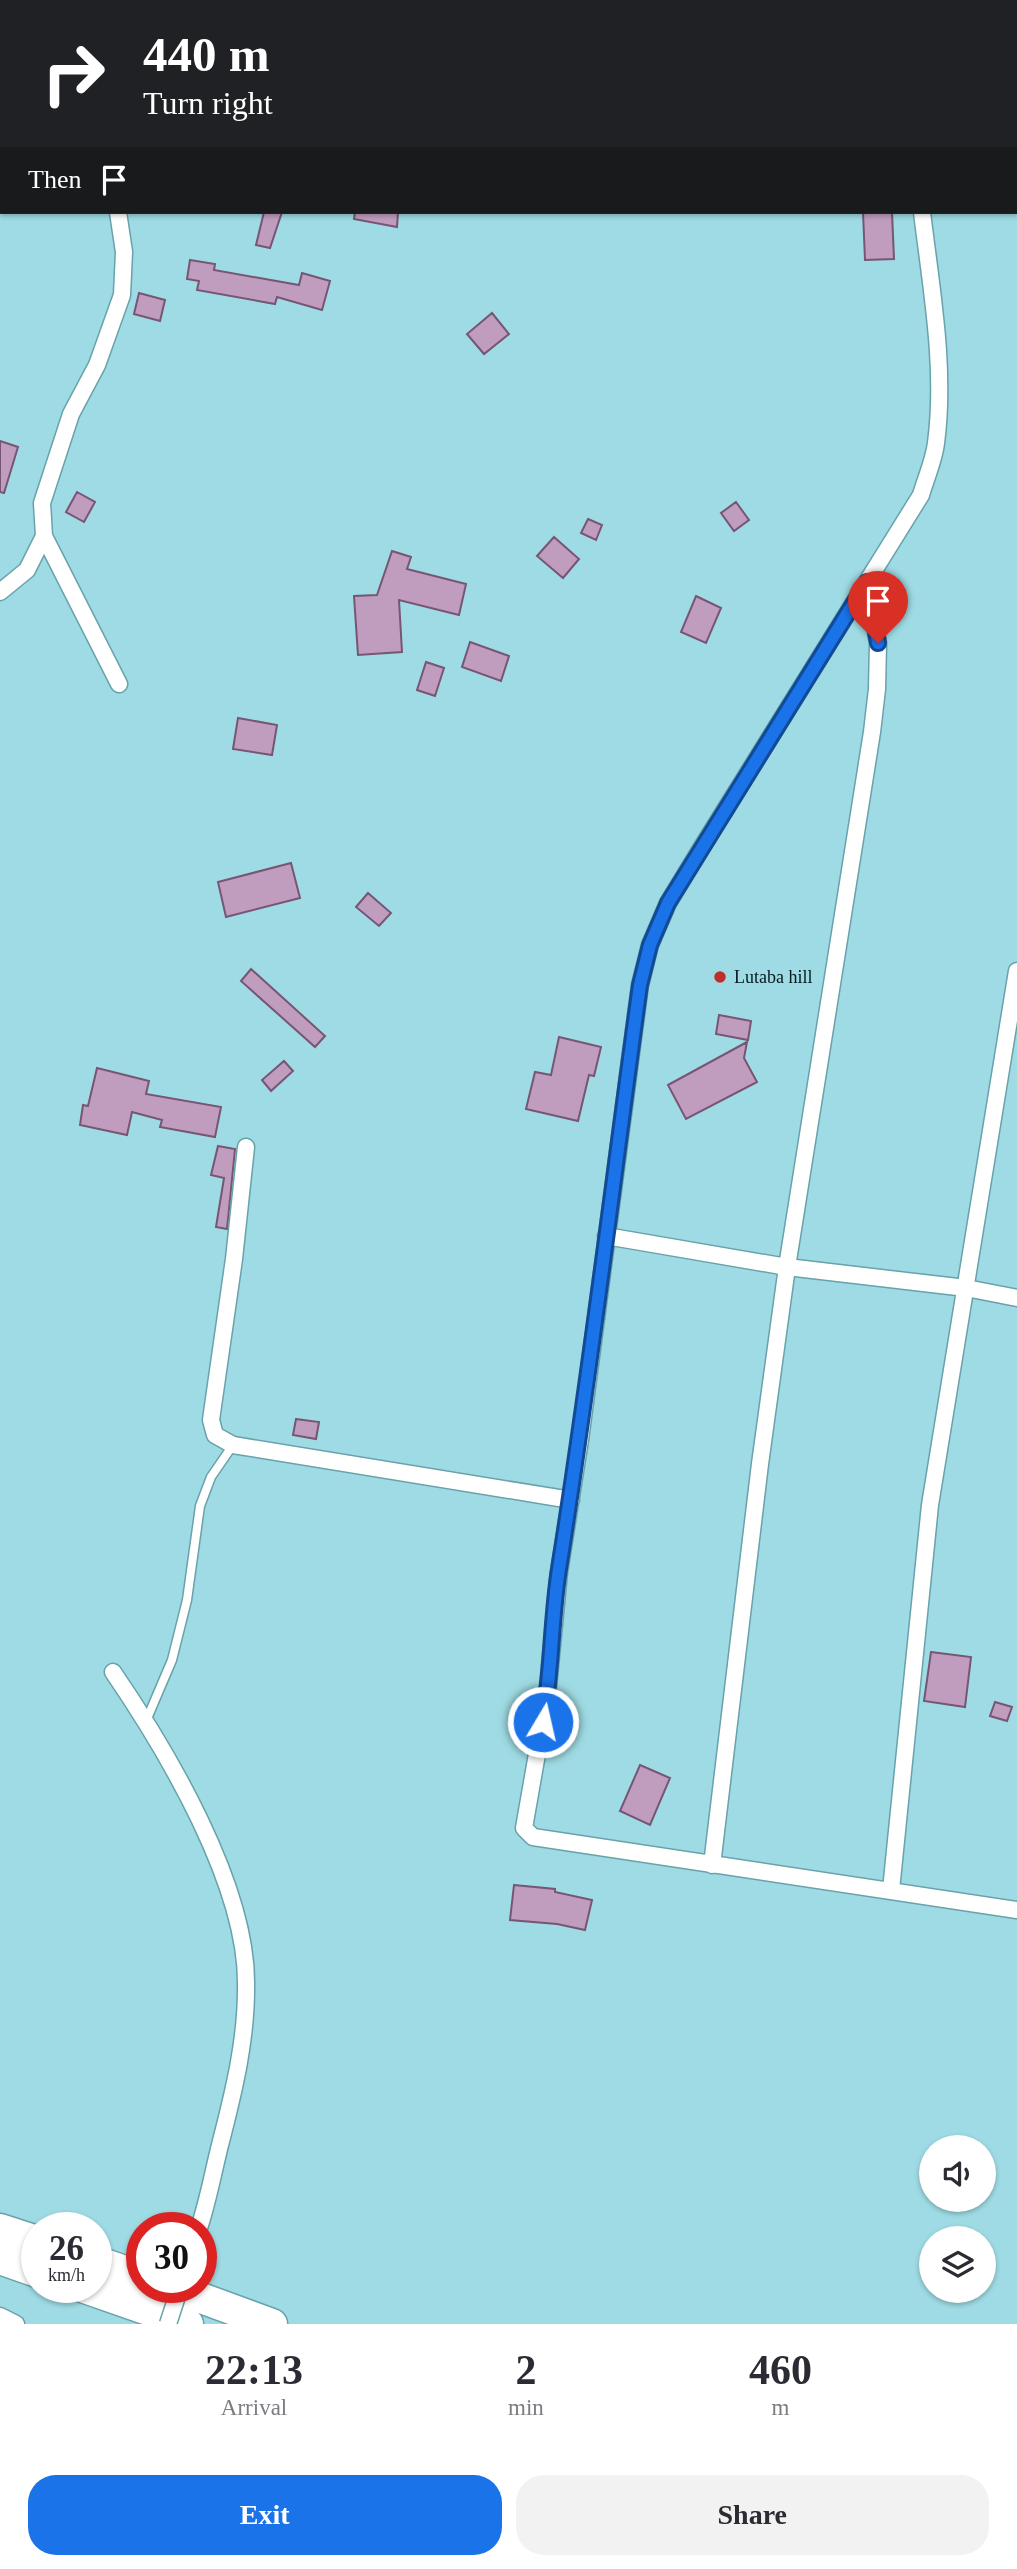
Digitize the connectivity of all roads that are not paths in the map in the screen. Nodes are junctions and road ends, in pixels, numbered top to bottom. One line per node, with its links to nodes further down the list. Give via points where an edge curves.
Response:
1 (118, 214): 3 (street, via 124,252 122,295 51,472 42,503)
2 (922, 214): 4 (street, via 937,343 940,404 936,446 921,495)
3 (44, 536): 5 (street, via 27,570); 6 (street)
4 (867, 582): 9 (street, via 668,903 650,945 640,985); 10 (street, via 878,643 872,732)
5 (0, 592)
6 (119, 684)
7 (1017, 971): 11 (street)
8 (246, 1147): 13 (street, via 211,1420 215,1435)
9 (606, 1236): 10 (street); 14 (street)
10 (787, 1268): 11 (street); 17 (street)
11 (966, 1288): 12 (street); 18 (street, via 930,1505)
12 (1017, 1297)
13 (233, 1445): 14 (street); 16 (lane, via 211,1477 200,1506 187,1600 172,1660)
14 (571, 1500): 17 (street, via 547,1697 524,1828 533,1837)
15 (113, 1672): 16 (street)
16 (146, 1721): 20 (street, via 221,1866 240,1933 247,1980 244,2041)
17 (712, 1865): 18 (street)
18 (891, 1890): 19 (street)
19 (1017, 1910)
20 (203, 2212)
21 (0, 2229): 22 (highway)
22 (21, 2236)
23 (0, 2259): 24 (highway)
24 (21, 2266)
25 (112, 2297): 31 (highway)
26 (175, 2303): 30 (street, bridge)
27 (215, 2303): 32 (highway)
28 (0, 2316): 29 (street)
29 (16, 2324)
30 (168, 2324)
31 (188, 2324)
32 (272, 2324)

